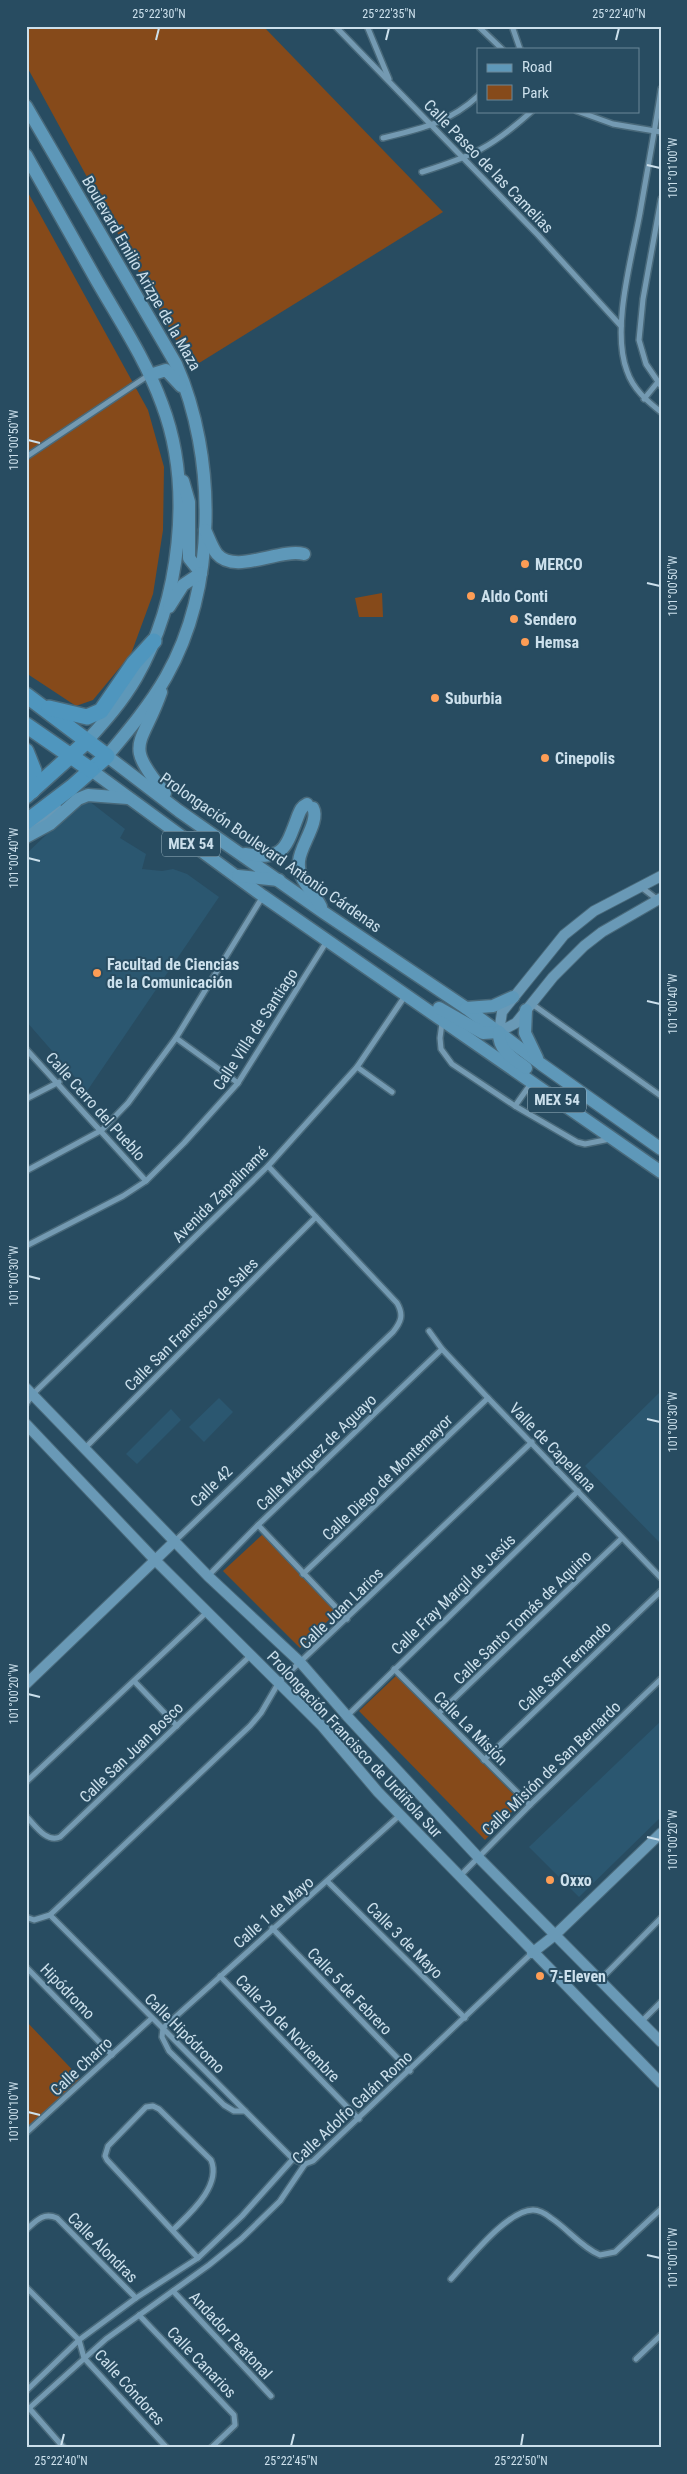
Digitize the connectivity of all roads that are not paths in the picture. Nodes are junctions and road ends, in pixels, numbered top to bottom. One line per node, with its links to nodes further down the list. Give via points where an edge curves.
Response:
1 (336, 26): 7 (street, Calle Paseo de las Camelias)
2 (367, 26): 7 (street)
3 (478, 26): 5 (street)
4 (512, 26): 6 (street)
5 (501, 48)
6 (520, 48)
7 (391, 82): 13 (street, Calle Paseo de las Camelias)
8 (661, 89): 14 (street)
9 (477, 97): 13 (street)
10 (26, 106): 23 (main road, Boulevard Emilio Arizpe de la Maza)
11 (531, 112): 17 (street, via 500,139)
12 (580, 112): 14 (street, via 613,124)
13 (432, 126): 15 (street); 17 (street, Calle Paseo de las Camelias)
14 (658, 132): 20 (street)
15 (383, 138)
16 (26, 155): 21 (main road)
17 (464, 159): 18 (street); 20 (street, Calle Paseo de las Camelias)
18 (422, 172)
19 (661, 199): 22 (street, via 639,340 641,353)
20 (622, 326): 24 (street, via 621,344 627,372)
21 (150, 375): 23 (main road, via 166,370 182,387); 26 (street); 27 (main road, via 171,432)
22 (659, 385): 24 (street)
23 (186, 386): 28 (main road, Boulevard Emilio Arizpe de la Maza, via 201,450)
24 (644, 399): 25 (street)
25 (661, 412)
26 (26, 458)
27 (179, 470): 30 (main road, via 188,496 189,558); 31 (main road, via 176,554)
28 (205, 530): 29 (main road, via 218,555 230,562 287,553); 30 (main road, Boulevard Emilio Arizpe de la Maza)
29 (304, 554)
30 (200, 573): 31 (main road, via 178,591); 33 (main road, Boulevard Emilio Arizpe de la Maza, via 191,617)
31 (158, 626): 32 (main road)
32 (154, 641): 35 (highway, via 100,711 87,717); 37 (main road, via 120,704)
33 (166, 677): 40 (main road, Boulevard Emilio Arizpe de la Maza); 45 (main road, via 138,751 142,764)
34 (26, 695): 35 (highway, Prolongación Boulevard Antonio Cárdenas / MEX 54)
35 (40, 705): 37 (highway, Prolongación Boulevard Antonio Cárdenas / MEX 54)
36 (26, 725): 39 (highway, MEX 54)
37 (87, 741): 39 (highway); 40 (highway, Prolongación Boulevard Antonio Cárdenas / MEX 54)
38 (26, 751): 43 (highway, via 34,770)
39 (70, 756): 41 (highway, MEX 54); 43 (highway)
40 (107, 756): 41 (highway, Boulevard Emilio Arizpe de la Maza); 45 (main road, Prolongación Boulevard Antonio Cárdenas / MEX 54)
41 (91, 770): 42 (highway, Boulevard Emilio Arizpe de la Maza); 44 (main road, MEX 54)
42 (72, 787): 46 (highway, Boulevard Emilio Arizpe de la Maza); 47 (main road)
43 (29, 794)
44 (130, 799): 47 (main road, via 88,795 78,799 41,830); 49 (main road, MEX 54)
45 (179, 811): 48 (main road, Prolongación Boulevard Antonio Cárdenas / MEX 54)
46 (26, 822)
47 (26, 836)
48 (243, 854): 51 (main road, Prolongación Boulevard Antonio Cárdenas / MEX 54); 55 (main road, via 269,857 279,852 288,842 302,808 310,806 315,817 301,851 299,868)
49 (236, 876): 51 (main road); 53 (main road, MEX 54)
50 (661, 876): 52 (main road)
51 (278, 880): 55 (main road, Prolongación Boulevard Antonio Cárdenas / MEX 54); 56 (main road)
52 (640, 886): 54 (street); 59 (main road, via 594,911 564,934)
53 (263, 896): 56 (main road, MEX 54); 64 (street)
54 (660, 900): 60 (main road, via 602,932 584,946)
55 (322, 912): 61 (main road, Prolongación Boulevard Antonio Cárdenas / MEX 54)
56 (293, 916): 57 (main road, MEX 54)
57 (328, 939): 58 (main road, MEX 54); 69 (street, Calle Villa de Santiago)
58 (411, 997): 62 (main road, MEX 54); 63 (main road, via 430,1002 482,1033); 67 (street, Avenida Zapalinamé)
59 (513, 997): 61 (main road, via 493,1006); 63 (main road, via 502,1012)
60 (529, 1007): 63 (main road, via 516,1023); 66 (main road, via 527,1038); 72 (street)
61 (466, 1008): 63 (main road, Prolongación Boulevard Antonio Cárdenas / MEX 54)
62 (448, 1024): 70 (main road, MEX 54); 74 (street, via 440,1038 444,1056)
63 (499, 1032): 66 (main road, MEX 54); 70 (main road, via 504,1050 539,1078)
64 (176, 1038): 69 (street); 75 (street, via 128,1103)
65 (26, 1049): 68 (street, Calle Cerro del Pueblo)
66 (541, 1064): 77 (main road, MEX 54)
67 (357, 1067): 71 (street); 78 (street, Avenida Zapalinamé)
68 (59, 1082): 73 (street); 75 (street, Calle Cerro del Pueblo)
69 (238, 1083): 81 (street, Calle Villa de Santiago)
70 (536, 1085): 74 (street); 76 (main road, MEX 54)
71 (392, 1092)
72 (661, 1096)
73 (26, 1099)
74 (514, 1106): 76 (street, via 577,1142 585,1144)
75 (102, 1130): 79 (street); 81 (street, Calle Cerro del Pueblo)
76 (613, 1138): 80 (main road, MEX 54)
77 (661, 1149)
78 (268, 1166): 82 (street); 86 (street, Avenida Zapalinamé)
79 (26, 1171)
80 (661, 1172)
81 (146, 1181): 83 (street, Calle Villa de Santiago)
82 (316, 1217): 91 (street, Calle San Francisco de Sales); 95 (street, Calle 42, via 397,1303 402,1315 393,1332)
83 (26, 1246)
84 (429, 1331): 85 (street, Valle de Capellana)
85 (442, 1349): 87 (street, Valle de Capellana); 93 (street, Calle Márquez de Aguayo)
86 (29, 1391): 88 (street, Avenida Zapalinamé); 91 (main road, Prolongación Francisco de Urdiñola Sur)
87 (488, 1398): 90 (street, Valle de Capellana); 97 (street, Calle Diego de Montemayor)
88 (26, 1404)
89 (26, 1424): 96 (main road, Prolongación Francisco de Urdiñola Sur)
90 (532, 1442): 92 (street, Valle de Capellana); 102 (street, Calle Juan Larios)
91 (84, 1448): 95 (main road, Prolongación Francisco de Urdiñola Sur)
92 (578, 1491): 94 (street, Valle de Capellana); 105 (street, Calle Fray Margil de Jesús)
93 (258, 1525): 97 (street); 98 (street, Calle Márquez de Aguayo)
94 (622, 1538): 99 (street, Valle de Capellana); 110 (street, Calle Santo Tomás de Aquino)
95 (175, 1541): 96 (main road, Calle 42); 98 (main road, Prolongación Francisco de Urdiñola Sur)
96 (155, 1560): 101 (main road, Prolongación Francisco de Urdiñola Sur); 109 (main road, Calle 42)
97 (303, 1574): 102 (street)
98 (208, 1576): 104 (main road, Prolongación Francisco de Urdiñola Sur)
99 (661, 1578)
100 (661, 1590): 113 (street, Calle San Fernando)
101 (208, 1611): 103 (main road, Prolongación Francisco de Urdiñola Sur); 107 (street)
102 (347, 1619): 104 (street, Calle Juan Larios)
103 (251, 1655): 108 (main road, Prolongación Francisco de Urdiñola Sur); 112 (street, Calle San Juan Bosco)
104 (301, 1663): 108 (street, Calle Juan Larios); 111 (main road, Prolongación Francisco de Urdiñola Sur)
105 (394, 1669): 110 (street, Calle La Misión); 111 (street, Calle Fray Margil de Jesús)
106 (661, 1680): 115 (street, Calle Misión de San Bernardo)
107 (134, 1681): 112 (street); 114 (street)
108 (279, 1682): 116 (main road, Prolongación Francisco de Urdiñola Sur); 123 (street, Calle Juan Larios, via 250,1726)
109 (26, 1684)
110 (439, 1713): 113 (street, Calle La Misión)
111 (347, 1716): 119 (main road, Prolongación Francisco de Urdiñola Sur)
112 (177, 1726): 117 (street, Calle San Juan Bosco, via 60,1838 46,1836)
113 (484, 1760): 115 (street, Calle La Misión)
114 (26, 1782)
115 (530, 1805): 119 (street, Calle Misión de San Bernardo)
116 (400, 1814): 120 (main road, Prolongación Francisco de Urdiñola Sur); 121 (street, Calle 1 de Mayo)
117 (26, 1816)
118 (661, 1833): 126 (main road)
119 (478, 1857): 120 (street, Calle Misión de San Bernardo); 126 (main road, Prolongación Francisco de Urdiñola Sur)
120 (459, 1877): 127 (main road, Prolongación Francisco de Urdiñola Sur)
121 (327, 1881): 125 (street, Calle 1 de Mayo); 133 (street, Calle 3 de Mayo)
122 (26, 1916): 123 (street, Calle Juan Larios, via 34,1920)
123 (50, 1916): 132 (street, Calle Hipódromo)
124 (661, 1918): 130 (street)
125 (272, 1928): 129 (street, Calle 1 de Mayo); 138 (street, Calle 5 de Febrero)
126 (555, 1935): 127 (main road); 130 (main road, Prolongación Francisco de Urdiñola Sur)
127 (532, 1953): 133 (street, Calle Adolfo Galán Romo); 139 (main road, Prolongación Francisco de Urdiñola Sur)
128 (26, 1967): 137 (street, Hipódromo)
129 (220, 1976): 135 (street, Calle 1 de Mayo); 141 (street, Calle 20 de Noviembre)
130 (599, 1980): 134 (main road, Prolongación Francisco de Urdiñola Sur)
131 (661, 2002): 134 (street)
132 (152, 2018): 135 (street, Calle Hipódromo); 137 (street, Calle Charro)
133 (465, 2018): 138 (street, Calle Adolfo Galán Romo)
134 (640, 2023): 136 (main road, Prolongación Francisco de Urdiñola Sur)
135 (163, 2028): 140 (street, Calle Hipódromo); 140 (street, via 163,2041 173,2055 224,2105 234,2111)
136 (661, 2042)
137 (112, 2055): 142 (street, Calle Charro)
138 (410, 2070): 141 (street, Calle Adolfo Galán Romo)
139 (661, 2084)
140 (245, 2111): 143 (street, Calle Hipódromo)
141 (359, 2119): 144 (street, Calle Adolfo Galán Romo, via 313,2161)
142 (26, 2133)
143 (293, 2159): 144 (street, Calle Hipódromo); 148 (street, Calle Adolfo Galán Romo, via 242,2216)
144 (304, 2164): 151 (street, Calle Adolfo Galán Romo, via 280,2201 262,2220)
145 (661, 2209): 149 (street, via 615,2252 600,2255 543,2212 526,2211 508,2221)
146 (26, 2230): 152 (street, Calle Alondras, via 40,2217 57,2218)
147 (173, 2230): 147 (street, via 199,2205 213,2177 214,2166 212,2160 159,2109 146,2107 108,2146 105,2156); 148 (street)
148 (198, 2258): 152 (street, Calle Adolfo Galán Romo)
149 (451, 2279)
150 (26, 2287): 155 (street)
151 (174, 2291): 153 (street, Calle Adolfo Galán Romo); 159 (street, Andador Peatonal)
152 (136, 2298): 155 (street, Calle Adolfo Galán Romo)
153 (139, 2315): 156 (street, Calle Adolfo Galán Romo); 163 (street, Calle Canarios, via 234,2415 235,2425)
154 (661, 2335): 157 (street)
155 (79, 2340): 156 (street, Calle Cóndores); 158 (street, Calle Adolfo Galán Romo)
156 (84, 2358): 160 (street, Calle Adolfo Galán Romo); 162 (street, Calle Cóndores)
157 (636, 2359)
158 (26, 2391)
159 (270, 2396)
160 (28, 2410): 161 (street)
161 (64, 2448)
162 (168, 2448)
163 (211, 2448)

